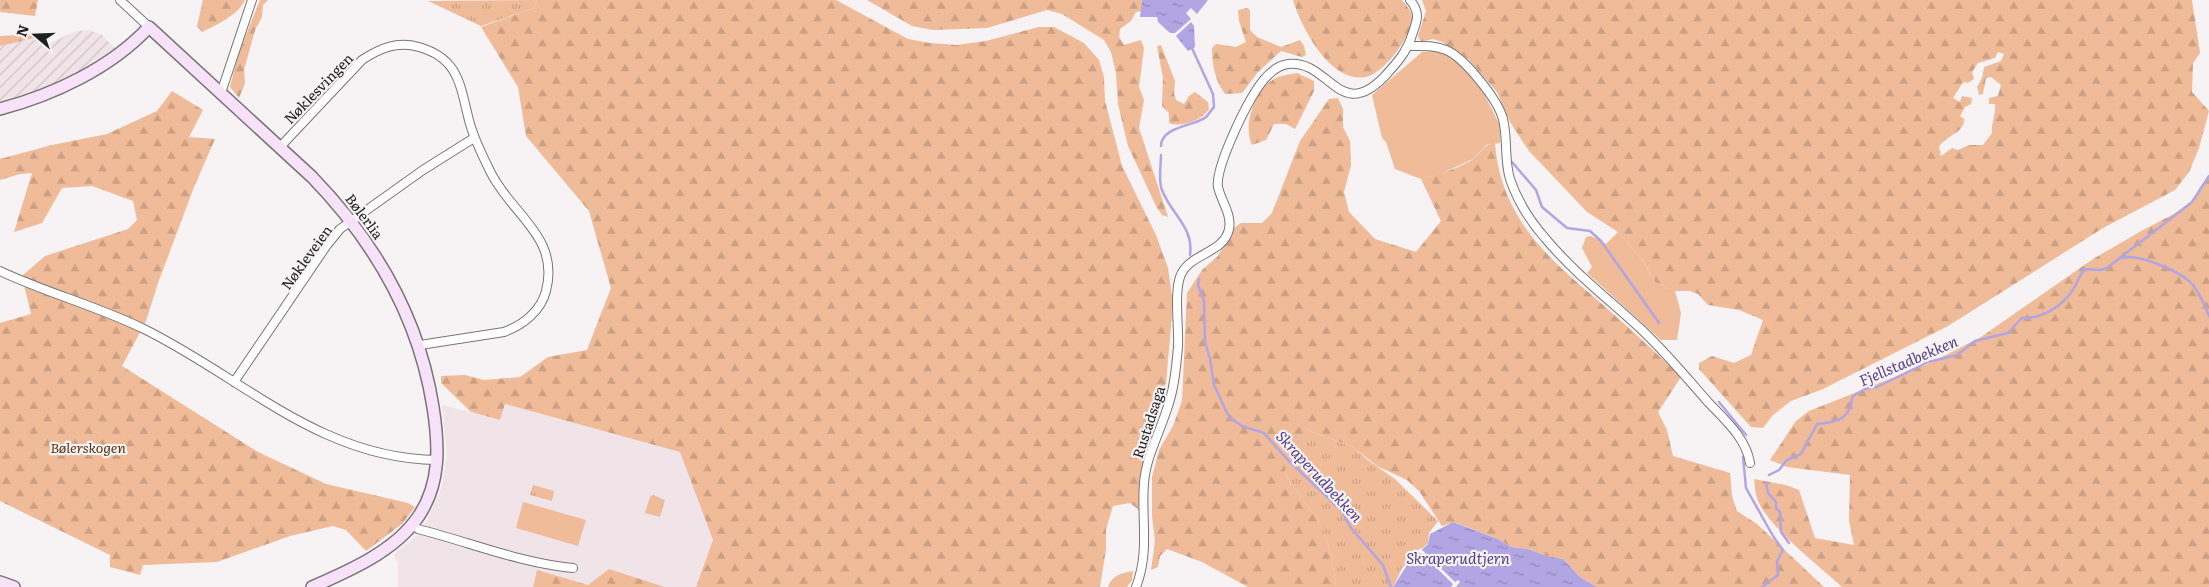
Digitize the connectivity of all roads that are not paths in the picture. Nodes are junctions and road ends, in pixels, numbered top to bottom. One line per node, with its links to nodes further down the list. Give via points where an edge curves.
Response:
1 (120, 0): 4 (street, Bølerlia)
2 (252, 0): 6 (street)
3 (1410, 0): 5 (street, via 1417,8 1418,17)
4 (149, 28): 6 (street, Bølerlia); 7 (street, via 125,50 76,79 45,94)
5 (1409, 46): 15 (street, via 1430,45 1447,50 1469,69 1502,117 1510,180 1520,202 1544,237 1683,372 1738,435); 21 (street, Rustadsaga, via 1372,88 1355,94 1336,87 1299,65 1283,65 1259,87 1245,110 1219,174 1218,188 1229,221 1227,235 1187,266 1179,281 1178,347 1171,396 1145,474 1145,547)
6 (221, 94): 9 (street, Bølerlia)
7 (0, 109)
8 (474, 138): 9 (street, Nøklesvingen, via 461,86 449,64 432,51 402,44 377,50 362,60); 10 (street, Nøkleveien); 12 (street, Nøklesvingen, via 502,191 543,243 550,270 546,294 533,314 504,332)
9 (280, 147): 10 (street, Bølerlia, via 336,202)
10 (350, 222): 12 (street, Bølerlia, via 392,282); 13 (street, Nøkleveien, via 327,245)
11 (0, 271): 13 (street, via 144,329)
12 (420, 345): 14 (street, Bølerlia, via 430,383)
13 (234, 382): 14 (street, via 283,414 329,436 379,452 418,460)
14 (437, 460): 16 (street, Bølerlia, via 430,495)
15 (1750, 463)
16 (412, 525): 17 (street, via 516,558); 20 (street, Bølerlia, via 395,541 359,565)
17 (573, 568)
18 (0, 582): 19 (street)
19 (14, 587)
20 (312, 587)
21 (1136, 587)

